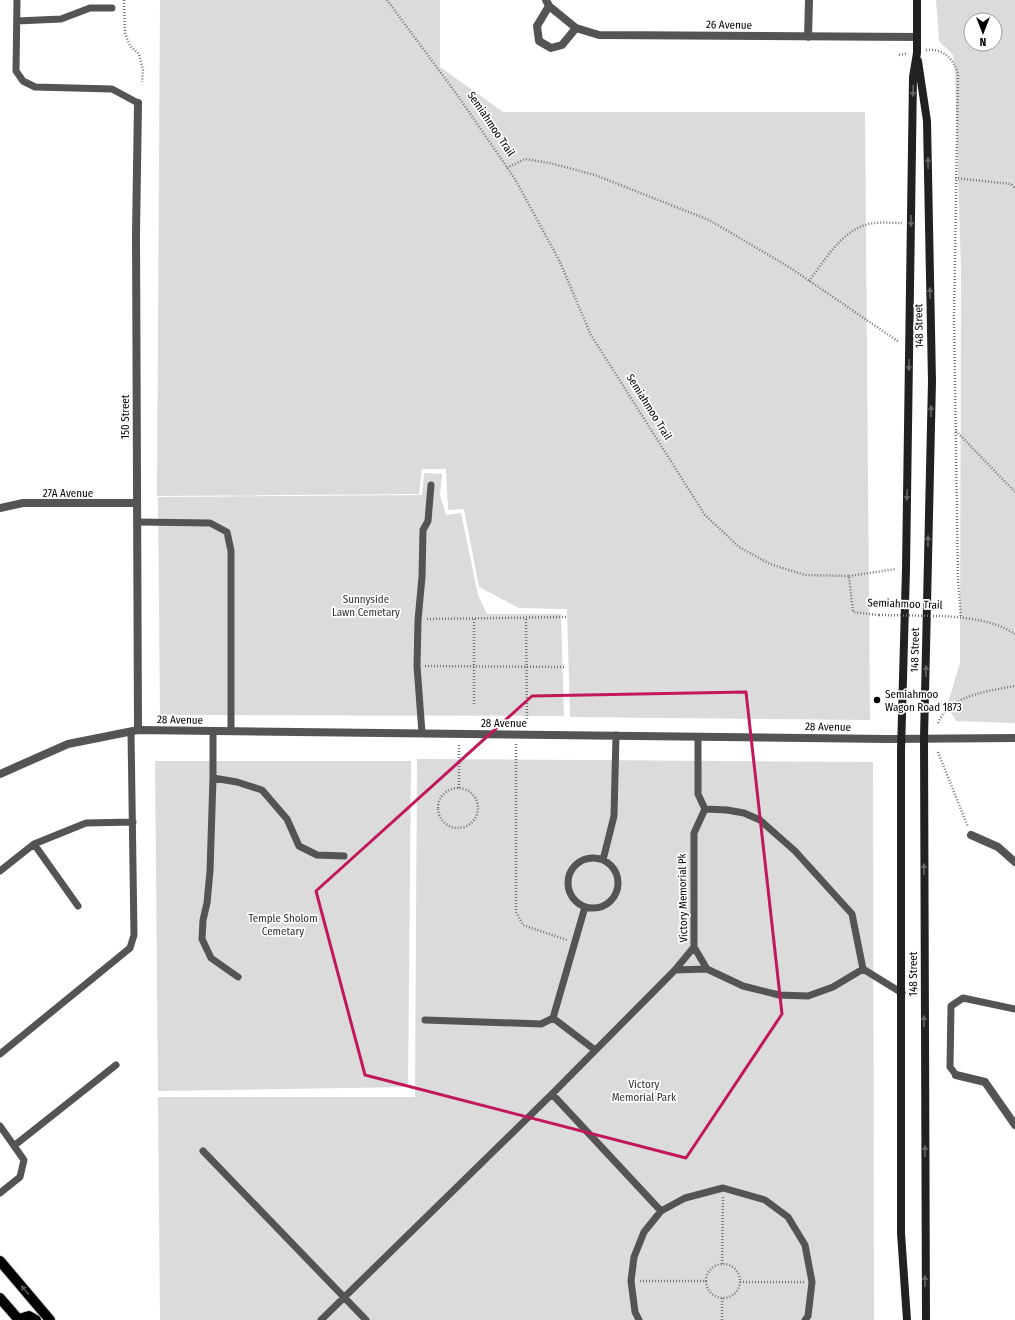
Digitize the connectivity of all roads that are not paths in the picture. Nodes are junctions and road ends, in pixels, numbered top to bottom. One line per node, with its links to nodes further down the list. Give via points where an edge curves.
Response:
1 (17, 0): 6 (lane)
2 (809, 0): 8 (street)
3 (917, 0): 9 (main road, 148 Street)
4 (548, 3): 7 (street, 26 Avenue); 7 (street, via 537,26 539,41 551,48 562,45)
5 (112, 8): 6 (lane, via 90,8 61,19)
6 (17, 21): 11 (lane, via 16,71 23,81 35,88 112,88)
7 (576, 28): 8 (street, 26 Avenue, via 599,35)
8 (808, 37): 9 (street, 26 Avenue)
9 (917, 38): 10 (main road, 148 Street)
10 (917, 53): 22 (main road, 148 Street, one-way to 22, via 913,77); 23 (main road, 148 Street, one-way to 10, via 932,381 928,121)
11 (138, 103): 13 (street, 150 Street)
12 (431, 485): 19 (lane, via 428,521 423,530 418,620 417,666)
13 (136, 504): 14 (street, 27A Avenue, via 23,504); 15 (street, 150 Street)
14 (0, 508)
15 (137, 522): 16 (street, 150 Street); 18 (lane, via 210,523 227,532 231,551)
16 (135, 731): 17 (street, 28 Avenue); 25 (street, 28 Avenue, via 68,744); 28 (lane)
17 (213, 731): 18 (street, 28 Avenue); 26 (lane)
18 (231, 731): 19 (street, 28 Avenue)
19 (422, 733): 20 (street, 28 Avenue)
20 (616, 735): 21 (street, 28 Avenue); 32 (lane, via 614,816)
21 (698, 736): 22 (street, 28 Avenue); 27 (lane, via 698,794)
22 (901, 738): 23 (street, 28 Avenue); 42 (main road, 148 Street)
23 (924, 738): 24 (street, 28 Avenue); 68 (main road, 148 Street, one-way to 23)
24 (1015, 738)
25 (0, 774)
26 (213, 778): 31 (lane, via 262,790 286,819 299,846 317,855); 41 (lane, via 210,871 202,940 211,958)
27 (705, 809): 37 (lane, Victory Memorial Pk, via 694,833); 39 (lane, via 744,813 760,820 795,851 852,914)
28 (133, 822): 30 (lane, via 86,823); 47 (lane, via 134,935 130,948)
29 (971, 835): 33 (street, via 998,847)
30 (34, 844): 34 (lane); 35 (lane)
31 (344, 856)
32 (603, 860): 36 (lane, via 610,864 618,877 616,893 606,905 598,908); 36 (lane, via 586,859 572,869 569,877 571,894 576,901)
33 (1015, 862)
34 (0, 871)
35 (78, 906)
36 (585, 906): 44 (lane)
37 (694, 947): 38 (lane, Victory Memorial Pk); 40 (lane)
38 (708, 969): 39 (lane, via 743,986 779,995 808,996 833,987); 40 (lane)
39 (863, 969): 42 (lane)
40 (675, 970): 46 (lane)
41 (238, 977)
42 (902, 993): 67 (main road, 148 Street, via 901,1233)
43 (1015, 1009): 49 (lane, via 963,998 951,1006 950,1067)
44 (553, 1018): 45 (lane, via 541,1024); 46 (lane)
45 (425, 1020)
46 (595, 1050): 50 (lane)
47 (0, 1054)
48 (116, 1065): 53 (lane)
49 (956, 1075): 51 (street, via 985,1082)
50 (552, 1094): 56 (lane); 58 (lane)
51 (1015, 1125)
52 (0, 1126): 53 (lane)
53 (15, 1145): 55 (lane, via 24,1160 20,1177)
54 (203, 1151): 58 (lane)
55 (0, 1193)
56 (661, 1211): 65 (lane, via 644,1232 634,1257 631,1281 634,1312); 66 (lane, via 685,1198 723,1188 764,1200 788,1217 805,1245 812,1282 808,1316)
57 (0, 1260): 62 (main road, one-way to 57)
58 (344, 1297): 63 (lane); 64 (lane)
59 (0, 1298): 60 (main road)
60 (19, 1320): 61 (main road, via 29,1316)
61 (36, 1320)
62 (50, 1320)
63 (321, 1320)
64 (366, 1320)
65 (638, 1320)
66 (805, 1320)
67 (907, 1320)
68 (926, 1320)

